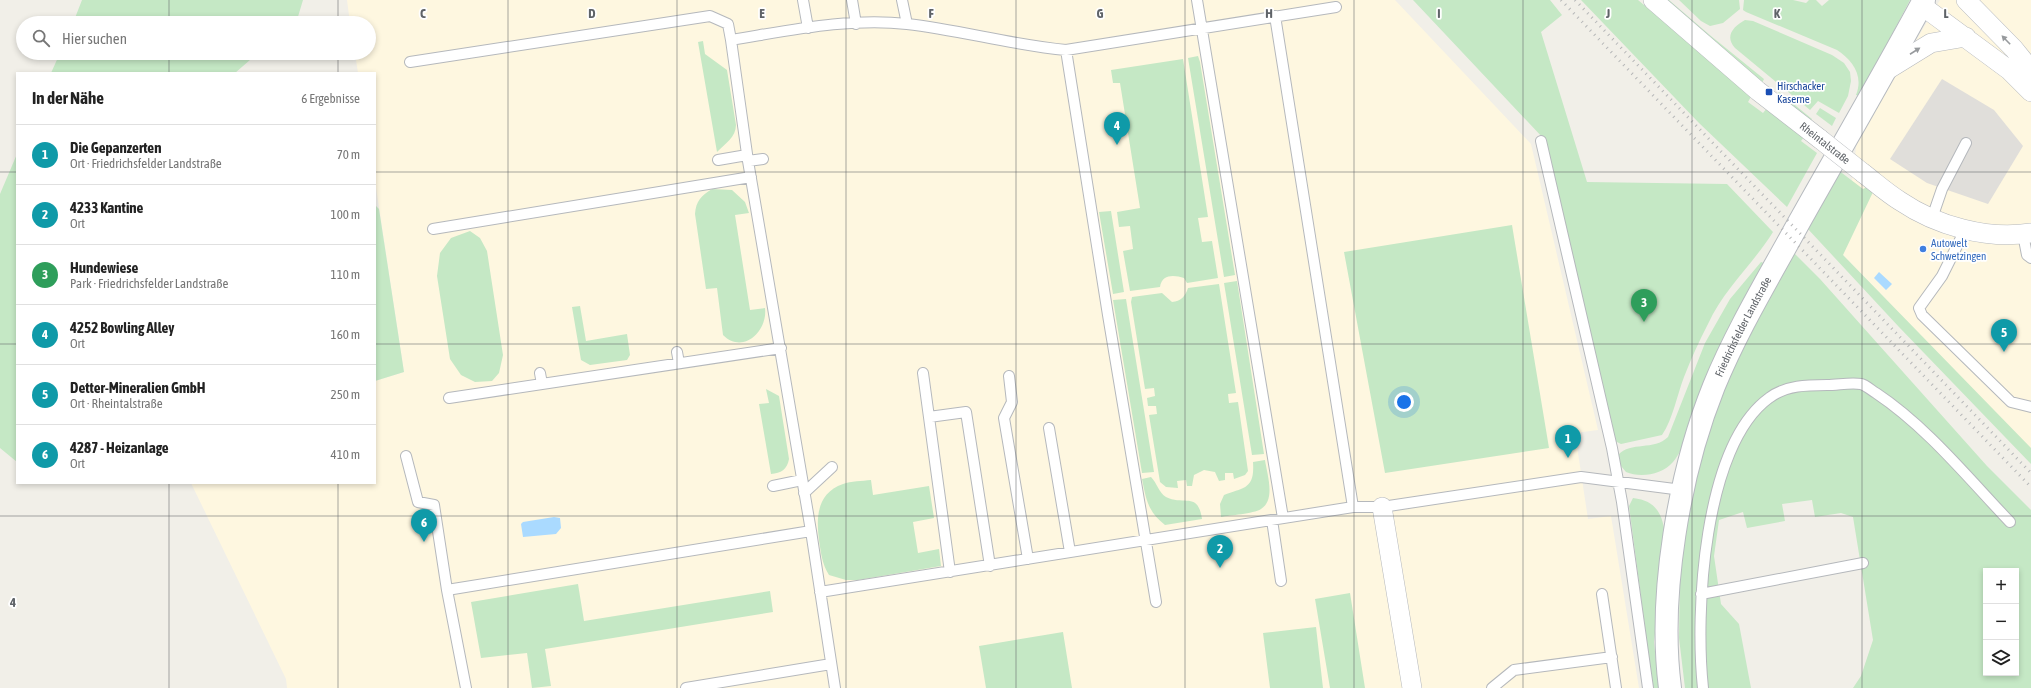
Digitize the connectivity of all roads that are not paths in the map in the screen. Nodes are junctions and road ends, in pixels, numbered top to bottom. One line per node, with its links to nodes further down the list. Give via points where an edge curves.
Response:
1 (803, 0): 12 (lane)
2 (852, 0): 10 (lane)
3 (902, 0): 11 (lane)
4 (1197, 0): 13 (lane)
5 (1653, 0): 27 (street, Rheintalstraße, bridge, via 1758,90 1820,139 1901,202)
6 (1966, 0): 18 (street, one-way to 6)
7 (1923, 3): 14 (street); 19 (main road, Friedrichsfelder Landstraße)
8 (1336, 7): 9 (lane)
9 (1275, 16): 13 (lane); 50 (lane)
10 (856, 24): 11 (lane); 12 (lane)
11 (907, 24): 16 (lane, via 1037,48)
12 (808, 28): 15 (lane)
13 (1201, 28): 16 (lane); 52 (lane)
14 (1966, 37): 19 (street, one-way to 14, via 1930,43); 20 (street, via 2009,70)
15 (731, 40): 17 (lane, via 728,24 710,16); 23 (lane)
16 (1066, 50): 56 (lane)
17 (410, 62)
18 (2031, 70)
19 (1883, 72): 48 (main road, Friedrichsfelder Landstraße, via 1741,328 1714,386)
20 (2031, 92)
21 (1541, 142): 46 (lane)
22 (1966, 143): 27 (lane, via 1942,189)
23 (748, 158): 24 (lane); 25 (lane); 26 (lane)
24 (763, 159)
25 (718, 160)
26 (751, 177): 28 (lane, via 519,219); 32 (lane)
27 (1932, 218): 29 (street, Rheintalstraße)
28 (433, 229)
29 (1964, 230): 30 (street, Rheintalstraße, via 1996,234); 40 (lane, via 1942,276 1919,308 1922,315 2011,402)
30 (2027, 233): 31 (lane, Rheintalstraße, via 2027,255)
31 (2031, 258)
32 (781, 348): 34 (lane); 45 (lane)
33 (678, 352): 34 (lane)
34 (679, 363): 38 (lane)
35 (540, 373): 38 (lane)
36 (923, 373): 41 (lane)
37 (1009, 376): 58 (lane, via 1012,402 1004,418)
38 (542, 384): 39 (lane)
39 (449, 398)
40 (2031, 407)
41 (929, 417): 60 (lane, via 966,412); 61 (lane)
42 (1049, 428): 57 (lane)
43 (406, 456): 63 (lane, via 418,502 434,505)
44 (832, 467): 49 (lane)
45 (802, 480): 47 (lane); 49 (lane)
46 (1618, 482): 48 (lane); 51 (lane, via 1581,477); 76 (lane)
47 (773, 486)
48 (1682, 490): 77 (main road, Friedrichsfelder Landstraße, via 1672,552 1669,599 1667,659)
49 (804, 493): 55 (lane)
50 (1353, 507): 51 (lane); 52 (lane)
51 (1382, 507): 73 (street)
52 (1283, 518): 53 (lane)
53 (1272, 520): 56 (lane); 62 (lane)
54 (2010, 522): 66 (lane, via 1930,438 1892,404 1868,388 1861,384 1797,386 1769,397 1748,420 1729,453 1710,519)
55 (811, 530): 63 (lane); 64 (lane)
56 (1146, 540): 57 (lane); 67 (lane)
57 (1070, 552): 58 (lane)
58 (1028, 559): 60 (lane)
59 (1863, 563): 66 (lane)
60 (990, 566): 61 (lane)
61 (950, 572): 64 (lane)
62 (1281, 581)
63 (447, 590): 70 (lane)
64 (820, 592): 69 (lane)
65 (1602, 594): 68 (lane)
66 (1700, 594): 78 (lane)
67 (1156, 602)
68 (1612, 657): 74 (lane, via 1514,670); 75 (lane)
69 (831, 664): 71 (lane); 72 (lane)
70 (466, 688)
71 (691, 688)
72 (835, 688)
73 (1412, 688)
74 (1492, 688)
75 (1616, 688)
76 (1648, 688)
77 (1670, 688)
78 (1703, 688)

